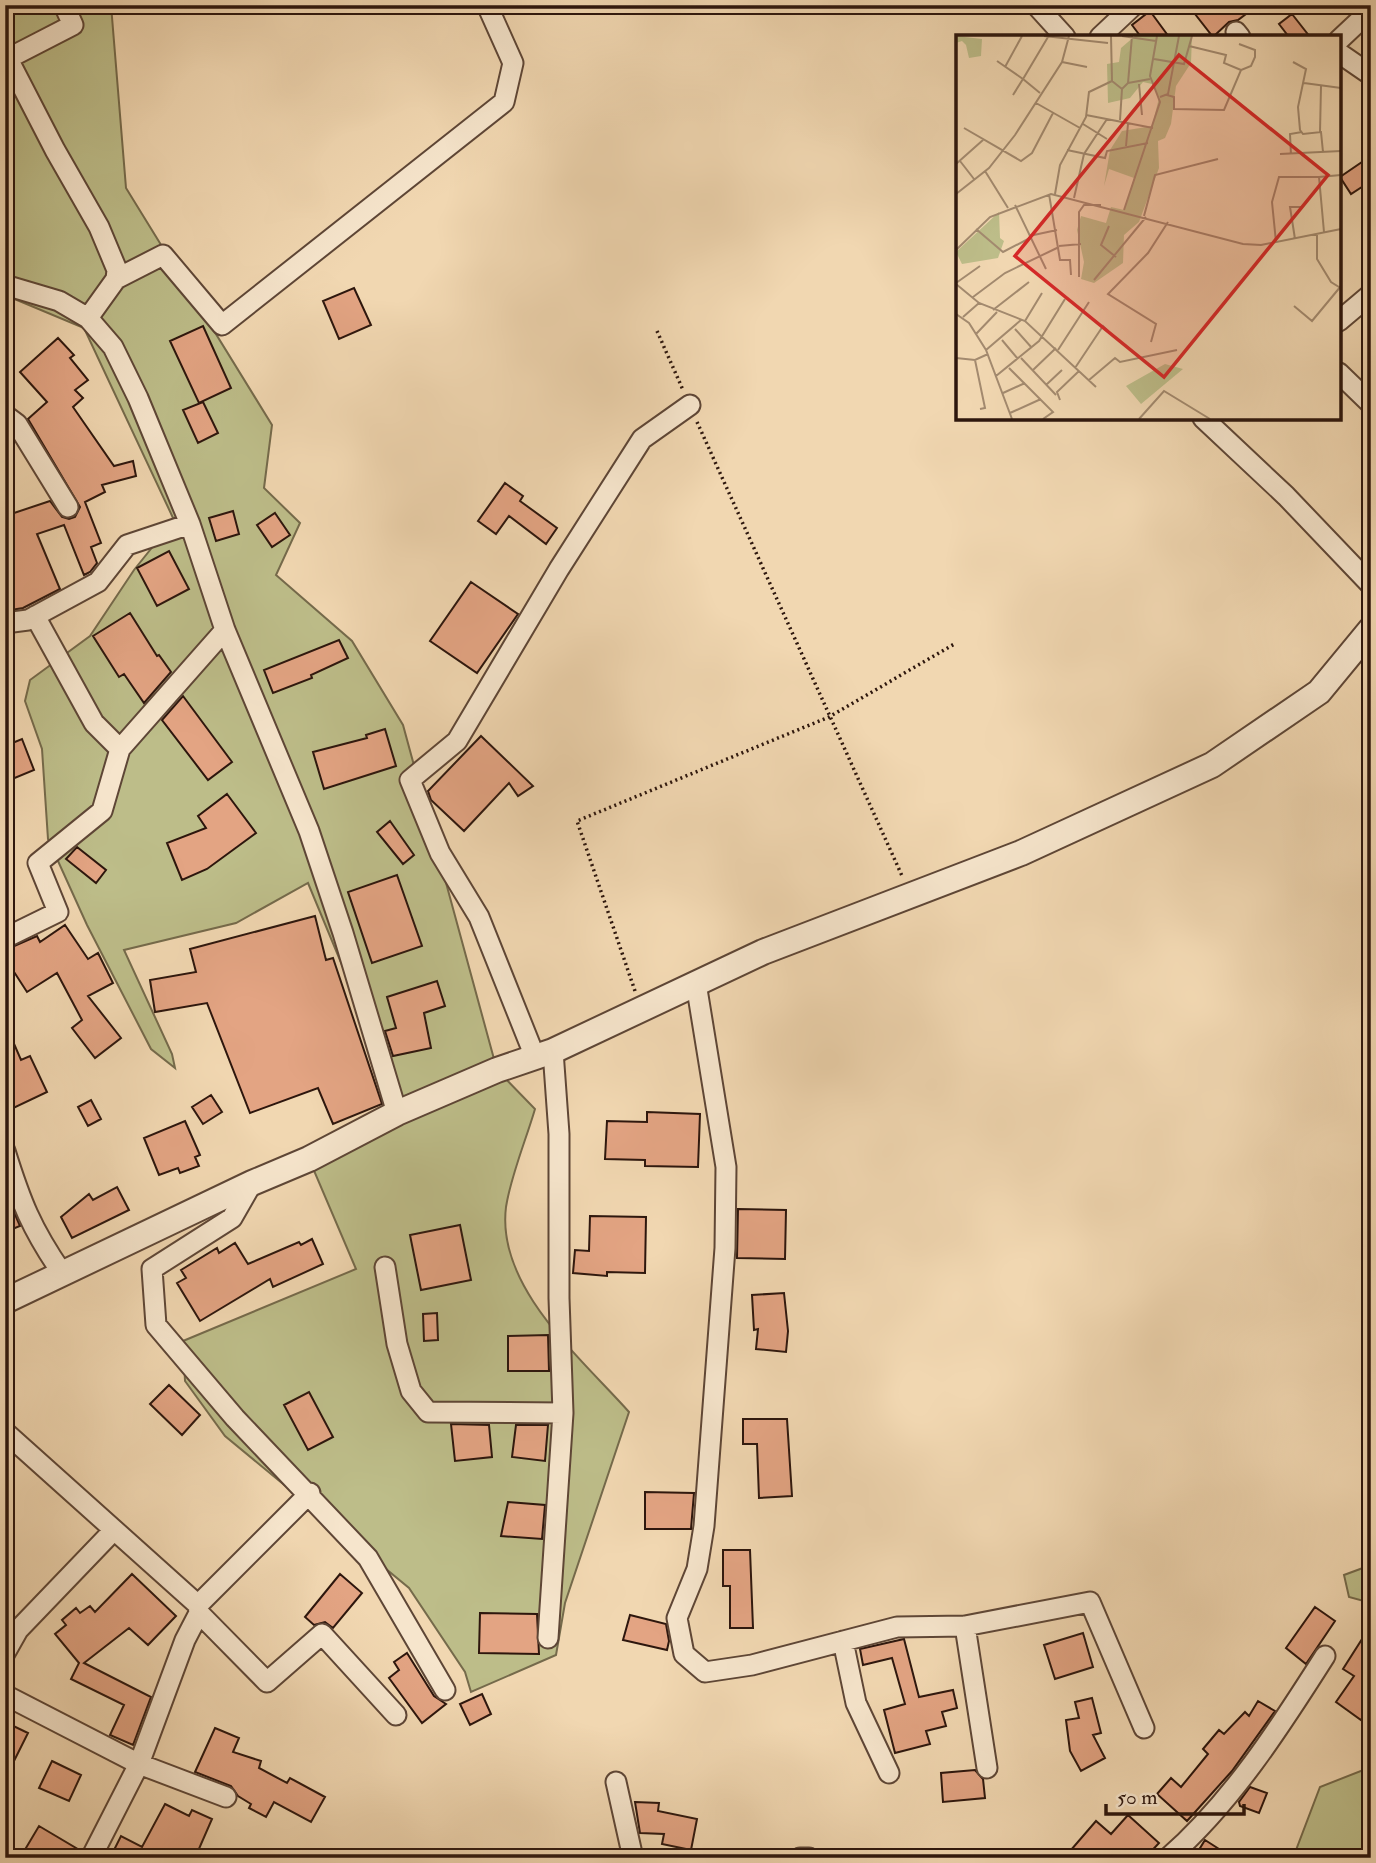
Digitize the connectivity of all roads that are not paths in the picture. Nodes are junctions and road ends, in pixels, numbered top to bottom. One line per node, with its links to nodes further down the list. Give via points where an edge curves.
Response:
1 (64, 5): 10 (street, via 73,25)
2 (487, 5): 12 (street, via 513,63 504,102 222,325 163,255)
3 (1036, 5): 6 (street)
4 (1135, 5): 7 (street)
5 (1371, 10): 8 (street)
6 (1063, 35)
7 (1102, 35)
8 (1341, 38)
9 (1341, 54): 11 (street)
10 (6, 57): 12 (street, via 99,227)
11 (1371, 75)
12 (116, 279): 15 (street)
13 (5, 285): 15 (street, via 60,301)
14 (1371, 294): 16 (street)
15 (88, 318): 23 (street, via 113,347)
16 (1341, 319)
17 (1341, 375): 18 (street)
18 (1371, 404)
19 (690, 405): 32 (street, via 642,439 457,741 410,780 440,853 479,917)
20 (5, 415): 22 (street, via 17,424)
21 (1205, 420): 24 (street)
22 (68, 507)
23 (190, 524): 25 (street, via 127,545 98,582); 28 (street)
24 (1371, 585)
25 (35, 616): 26 (street); 29 (street, via 94,723)
26 (5, 623)
27 (1371, 629): 31 (street, via 1318,692 1212,765 1021,853 763,952)
28 (225, 630): 29 (street); 33 (street, via 309,831)
29 (120, 749): 30 (street, via 102,811 38,863 58,912)
30 (5, 938)
31 (696, 983): 32 (street); 46 (street, via 723,1133 725,1248 704,1526 697,1569 677,1618 684,1654 705,1672)
32 (544, 1054): 33 (street); 39 (street, via 559,1134)
33 (397, 1112): 35 (street, via 309,1159)
34 (5, 1151): 37 (street, via 23,1208)
35 (252, 1183): 37 (street); 41 (street, via 232,1218 152,1269 156,1325 235,1418)
36 (386, 1267): 39 (street, via 397,1344 411,1391 428,1412)
37 (62, 1273): 38 (street)
38 (5, 1301)
39 (563, 1413): 45 (street)
40 (5, 1432): 42 (street)
41 (310, 1493): 43 (street); 49 (street, via 368,1558)
42 (114, 1530): 43 (street); 47 (street, via 18,1630)
43 (199, 1609): 51 (street, via 267,1682 322,1634); 53 (street)
44 (965, 1626): 46 (street, via 897,1627); 52 (street, via 1090,1602); 54 (street)
45 (548, 1638)
46 (843, 1641): 55 (street, via 856,1703)
47 (5, 1653)
48 (1325, 1656): 62 (street, via 1275,1735 1224,1800)
49 (445, 1690)
50 (5, 1695): 53 (street)
51 (396, 1715)
52 (1144, 1728)
53 (139, 1763): 57 (street); 58 (street)
54 (987, 1768)
55 (889, 1773)
56 (616, 1782): 59 (street)
57 (226, 1797)
58 (91, 1858)
59 (633, 1858)
60 (800, 1858): 61 (street)
61 (809, 1858)
62 (1168, 1858)

